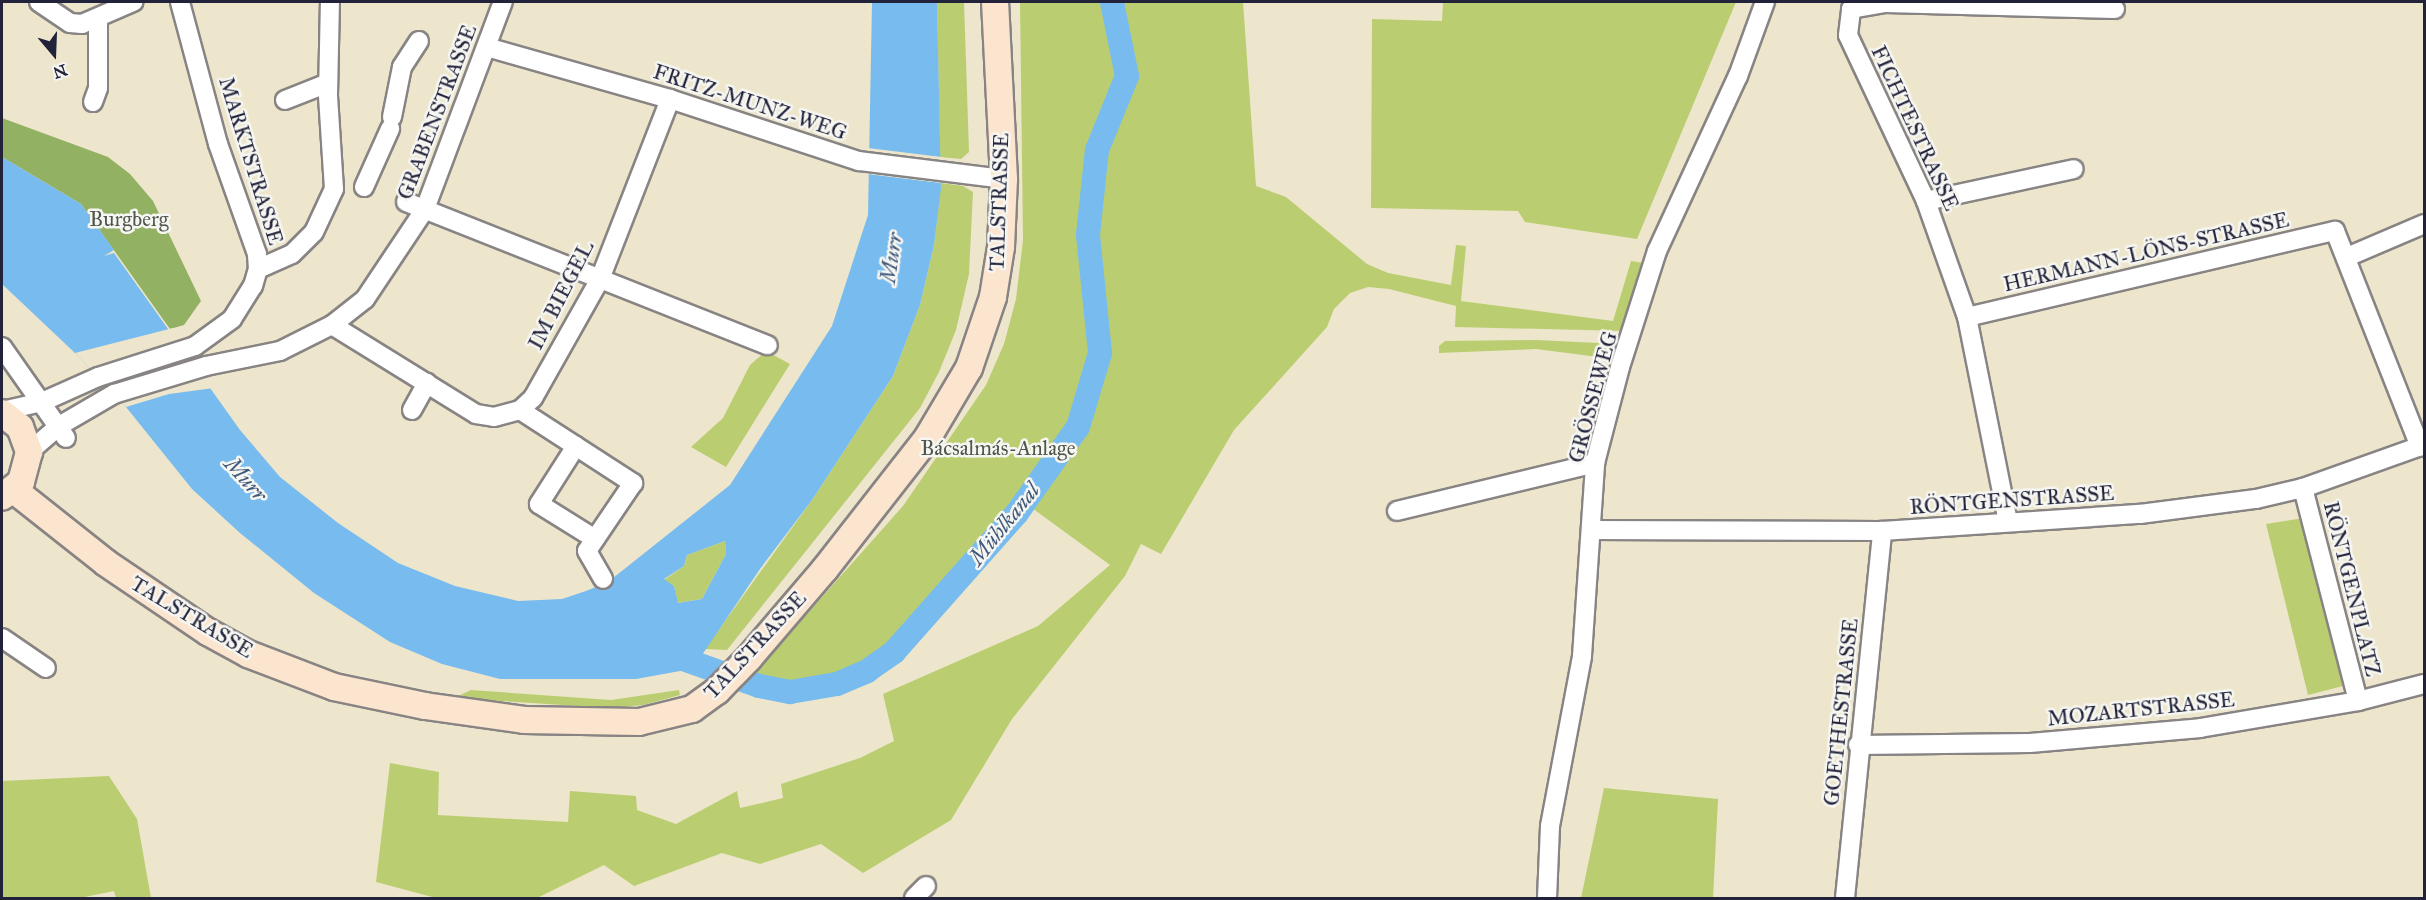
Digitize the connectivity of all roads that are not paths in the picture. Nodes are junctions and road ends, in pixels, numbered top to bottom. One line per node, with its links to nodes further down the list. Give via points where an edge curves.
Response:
1 (39, 2): 9 (street, via 70,23)
2 (133, 2): 9 (street)
3 (180, 2): 24 (street, MARKTSTRASSE, via 218,144 253,242)
4 (330, 2): 12 (street)
5 (503, 2): 11 (street, GRABENSTRASSE)
6 (995, 2): 17 (street, TALSTRASSE)
7 (1765, 2): 39 (street, GRÖSSEWEG, via 1738,76 1657,251)
8 (2115, 9): 19 (street, FICHTESTRASSE, via 1905,3 1851,9 1848,35)
9 (98, 18): 15 (street, via 98,88)
10 (419, 41): 18 (street, via 402,68 390,129 366,187 346,184)
11 (487, 47): 13 (street, FRITZ-MUNZ-WEG); 21 (street, GRABENSTRASSE)
12 (328, 83): 14 (street); 18 (street)
13 (670, 99): 17 (street, FRITZ-MUNZ-WEG, via 864,162); 25 (street, IM BIEGEL)
14 (285, 100)
15 (93, 102)
16 (2074, 169): 19 (street)
17 (1004, 179): 41 (street, TALSTRASSE, via 1001,247 993,297 969,368 928,437 749,658 717,691 692,709 671,717 602,723 480,714 334,687 248,654 208,632)
18 (334, 189): 24 (street, via 314,232 292,254)
19 (1926, 201): 26 (street, FICHTESTRASSE)
20 (406, 202): 21 (street)
21 (425, 209): 25 (street); 27 (street, GRABENSTRASSE, via 365,299)
22 (2424, 224): 23 (street)
23 (2347, 257): 26 (street, HERMANN-LÖNS-STRASSE, via 2335,231); 37 (street)
24 (258, 269): 31 (street, MARKTSTRASSE, via 253,286 232,319 195,346 98,377)
25 (600, 279): 28 (street); 33 (street, IM BIEGEL, via 533,398)
26 (1967, 317): 43 (street, FICHTESTRASSE)
27 (332, 325): 30 (street); 35 (street, GRABENSTRASSE, via 280,351 206,366 114,394)
28 (768, 345)
29 (3, 354): 31 (street)
30 (427, 383): 32 (street); 33 (street, via 476,414 494,417)
31 (42, 402): 34 (street, MARKTSTRASSE); 35 (street)
32 (412, 410)
33 (520, 410): 36 (street)
34 (2, 412): 38 (street, via 20,428)
35 (63, 432): 38 (street, GRABENSTRASSE)
36 (576, 446): 46 (street, via 539,504); 46 (street, via 633,483)
37 (2422, 446): 40 (street, RÖNTGENSTRASSE)
38 (29, 452): 41 (street, via 27,468)
39 (1595, 463): 42 (street); 44 (street, GRÖSSEWEG)
40 (2303, 488): 43 (street, RÖNTGENSTRASSE, via 2256,499 2140,514); 51 (street, RÖNTGENPLATZ)
41 (8, 493)
42 (1397, 512)
43 (2008, 522): 45 (street, RÖNTGENSTRASSE)
44 (1592, 530): 45 (street, RÖNTGENSTRASSE); 53 (street, GRÖSSEWEG, via 1575,705 1550,826)
45 (1882, 531): 52 (street, GOETHESTRASSE)
46 (595, 539): 47 (street, via 587,552)
47 (603, 579)
48 (2, 638): 49 (street)
49 (46, 668)
50 (2424, 684): 51 (street, MOZARTSTRASSE)
51 (2358, 701): 52 (street, MOZARTSTRASSE, via 2200,728 2030,743)
52 (1858, 745): 54 (street, GOETHESTRASSE)
53 (1547, 898)
54 (1845, 898)

